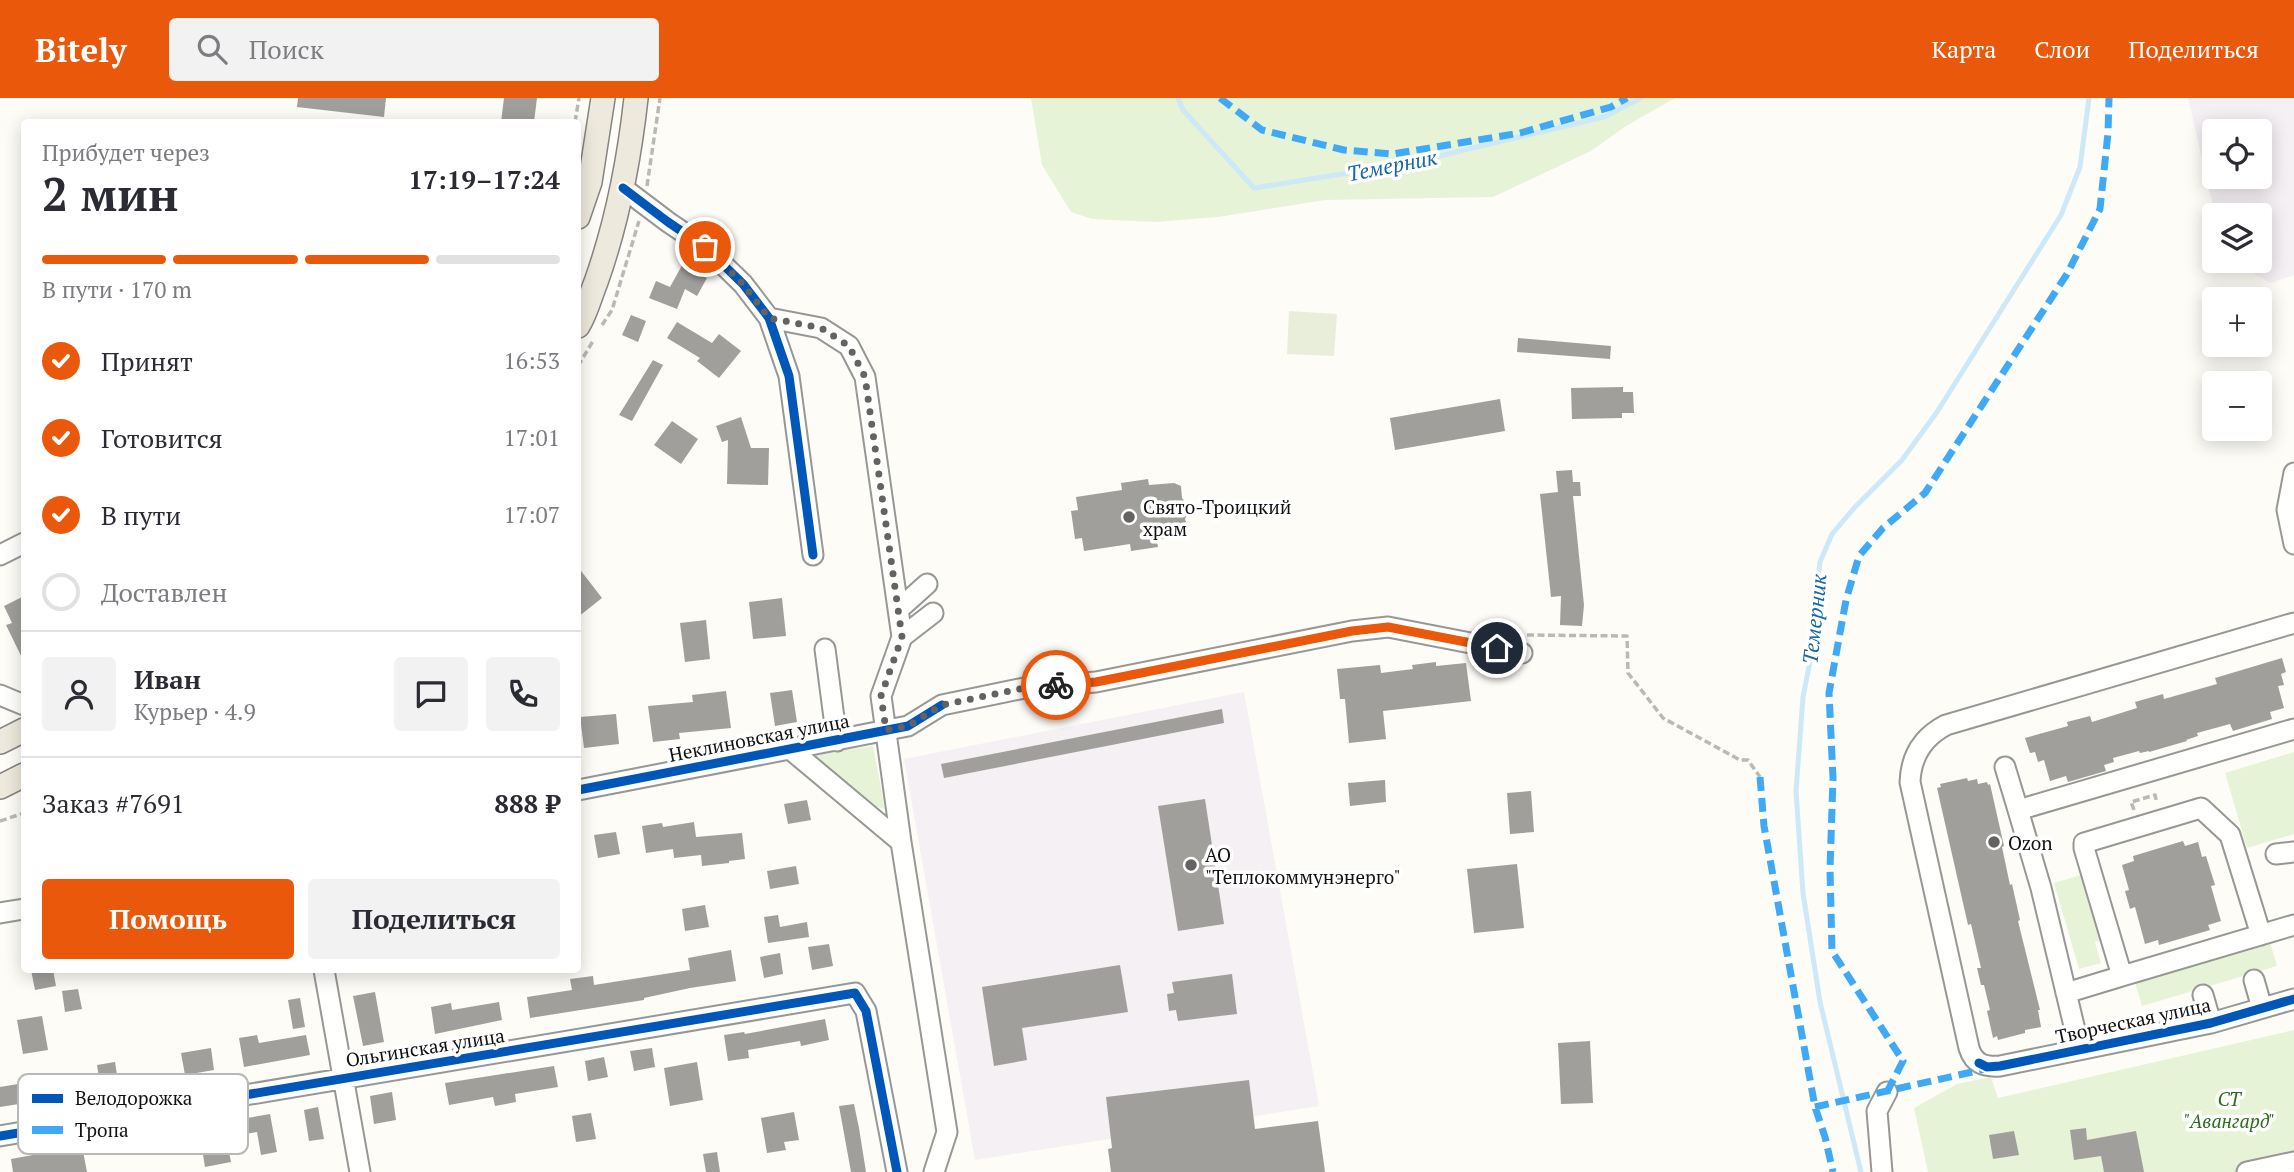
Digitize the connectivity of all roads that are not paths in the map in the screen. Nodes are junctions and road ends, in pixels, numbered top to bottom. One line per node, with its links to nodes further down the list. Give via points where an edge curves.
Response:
1 (603, 98): 4 (main road, via 590,182)
2 (636, 98): 3 (main road)
3 (623, 188): 5 (main road, via 605,256); 6 (street, via 705,247)
4 (581, 209)
5 (581, 318)
6 (769, 318): 11 (street, via 789,376); 13 (street, via 821,328 849,346 865,377)
7 (2294, 473): 9 (street, via 2287,510)
8 (21, 544): 10 (street)
9 (2294, 544)
10 (0, 555)
11 (813, 555)
12 (928, 584): 13 (street)
13 (898, 610): 16 (street)
14 (933, 613): 16 (street)
15 (2294, 623): 44 (street, Творческая улица, via 1946,725 1923,742 1913,760 1910,782 1969,1048 1979,1063 2000,1066)
16 (902, 637): 22 (street, via 881,696)
17 (825, 649): 24 (street, Неклиновская улица)
18 (1521, 653): 22 (street, Неклиновская улица, via 1388,627 1352,631 1096,682 1029,687 942,705 908,726)
19 (0, 695): 20 (street)
20 (21, 704)
21 (2294, 729): 31 (street)
22 (886, 730): 24 (street, Неклиновская улица); 32 (street)
23 (21, 732): 25 (main road)
24 (837, 741): 26 (street, Неклиновская улица)
25 (0, 742)
26 (790, 749): 30 (street, Неклиновская улица); 32 (street)
27 (2005, 767): 31 (street)
28 (21, 776): 29 (main road)
29 (0, 786)
30 (581, 789)
31 (2018, 810): 40 (street)
32 (901, 842): 53 (street, via 947,1132)
33 (21, 910): 34 (street)
34 (0, 913)
35 (2294, 925): 36 (street)
36 (2260, 935): 38 (street); 38 (street, via 2227,831 2201,808 2150,822 2084,843)
37 (325, 973): 45 (street)
38 (2122, 976): 40 (street)
39 (2254, 980): 43 (street)
40 (2066, 993): 44 (street, via 2076,1030 2086,1038)
41 (2203, 996): 44 (street)
42 (2294, 999): 43 (street, Творческая улица)
43 (2262, 1008): 44 (street, Творческая улица)
44 (2210, 1020)
45 (344, 1078): 47 (street, Ольгинская улица); 51 (street); 52 (street, Ольгинская улица, via 855,993 866,1011)
46 (1887, 1092): 54 (street, via 1877,1111)
47 (248, 1094)
48 (18, 1133): 49 (street, Ольгинская улица)
49 (0, 1136)
50 (2294, 1162): 55 (street)
51 (360, 1172)
52 (897, 1172)
53 (934, 1172)
54 (1882, 1172)
55 (2247, 1172)

